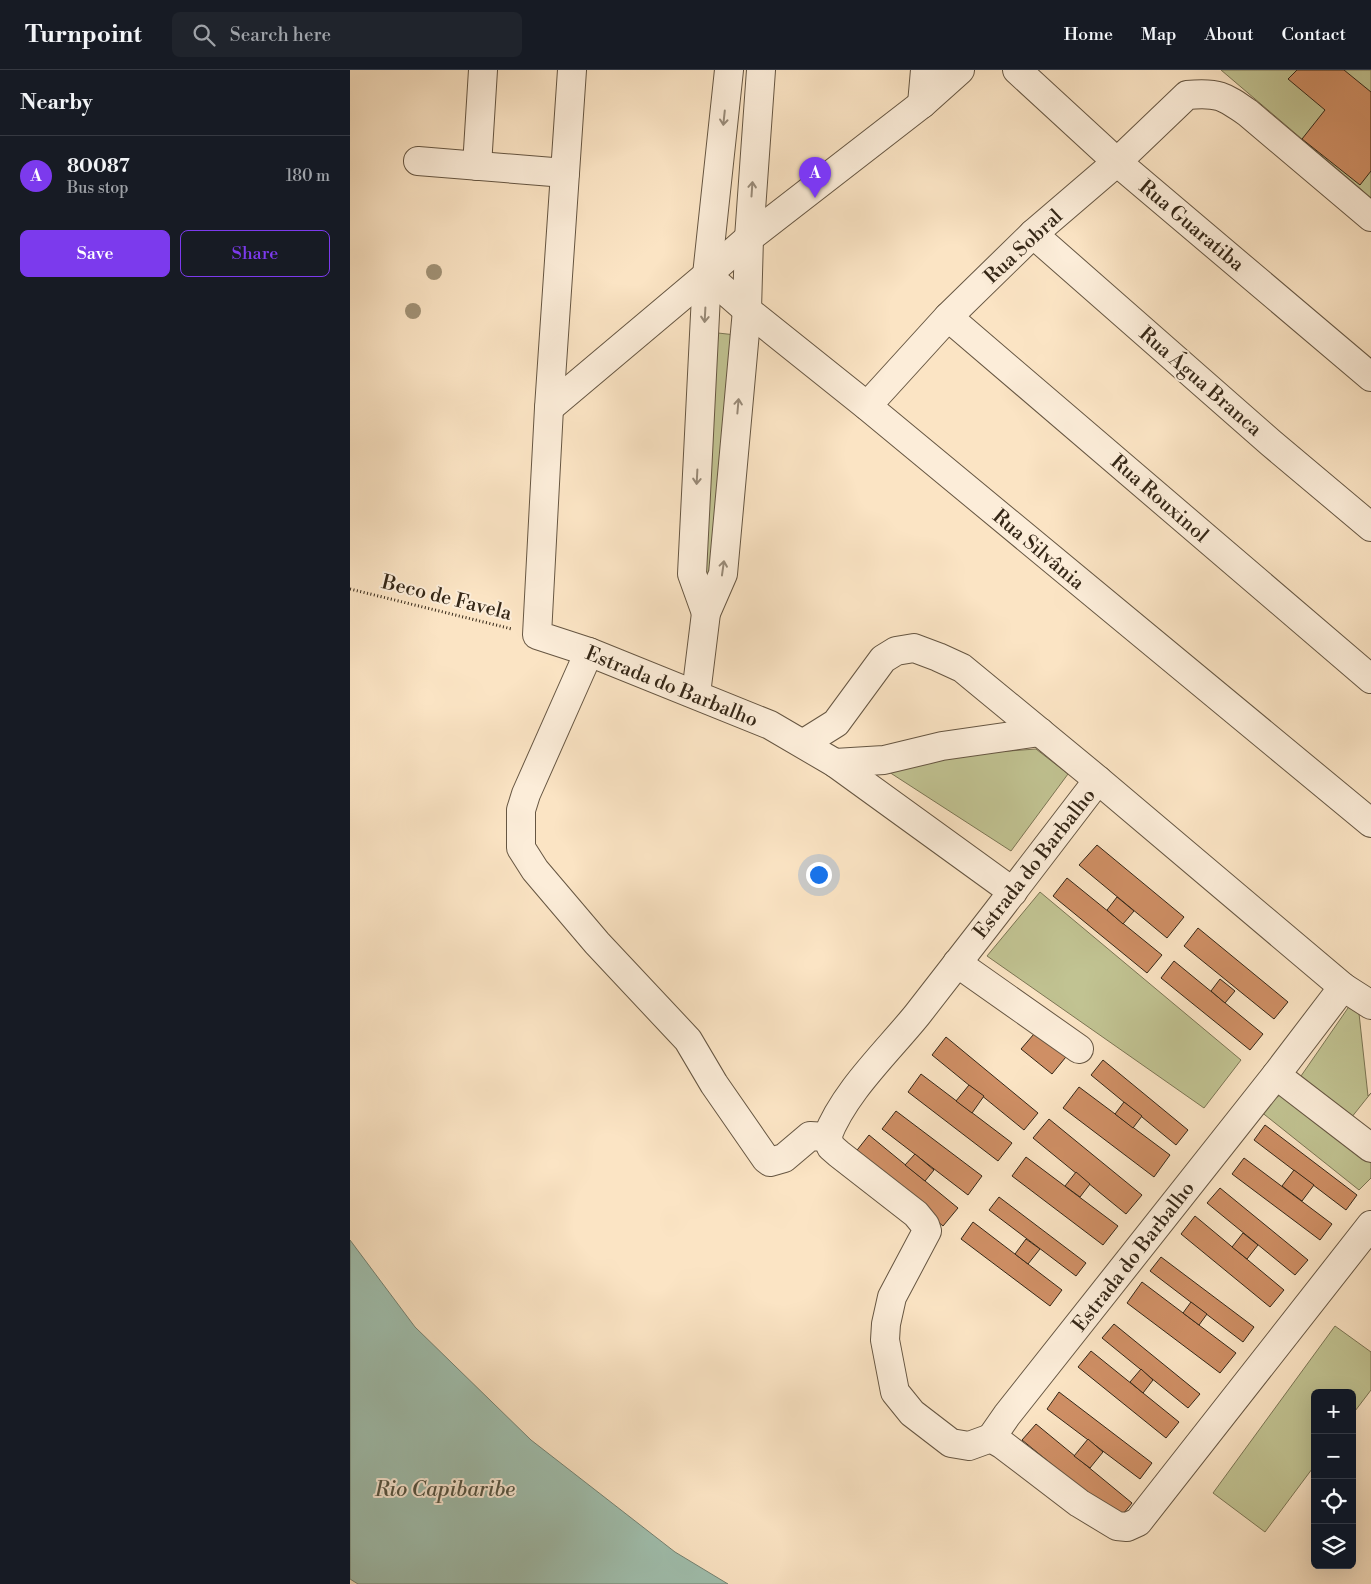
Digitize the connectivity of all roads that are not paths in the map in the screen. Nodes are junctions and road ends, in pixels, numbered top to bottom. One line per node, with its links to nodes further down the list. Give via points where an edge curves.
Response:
1 (483, 70): 11 (street)
2 (572, 70): 12 (street)
3 (729, 70): 16 (street, one-way to 16)
4 (761, 70): 15 (street, one-way to 4)
5 (925, 70): 8 (street)
6 (960, 70): 8 (street)
7 (1017, 70): 10 (street, Rua Guaratiba)
8 (922, 104): 15 (street)
9 (418, 161): 11 (street)
10 (1117, 162): 13 (street, Rua Sobral, via 1187,96 1218,95 1248,113); 14 (street, Rua Sobral); 19 (street, Rua Guaratiba)
11 (477, 166): 12 (street)
12 (565, 173): 21 (street)
13 (1371, 217)
14 (1033, 234): 18 (street, Rua Sobral); 22 (street, Rua Água Branca)
15 (749, 238): 16 (street); 17 (street)
16 (707, 275): 17 (street, Rua Silvânia); 21 (street); 23 (street, one-way to 23, via 692,574)
17 (747, 310): 20 (street, Rua Silvânia); 23 (street, one-way to 17, via 723,574)
18 (948, 317): 20 (street, Rua Sobral); 25 (street, Rua Rouxinol)
19 (1371, 376)
20 (867, 406): 31 (street, Rua Silvânia)
21 (549, 408): 24 (street, Estrada do Barbalho, via 537,635)
22 (1371, 527)
23 (706, 613): 26 (street)
24 (589, 652): 26 (street, Estrada do Barbalho); 38 (street, via 526,794 522,810 521,848 535,870 597,943 688,1040 766,1159 770,1162 784,1158 810,1136)
25 (1371, 679)
26 (696, 694): 28 (street, Estrada do Barbalho)
27 (1040, 732): 28 (street, Estrada do Barbalho, via 962,668 914,648 896,651 883,659 836,723); 29 (street, via 942,746 884,760); 30 (street, Estrada do Barbalho)
28 (804, 743): 29 (street, Estrada do Barbalho)
29 (835, 764): 32 (street, Estrada do Barbalho)
30 (1098, 780): 32 (street, Estrada do Barbalho); 34 (street, Estrada do Barbalho)
31 (1371, 824)
32 (1013, 892): 33 (street, Estrada do Barbalho)
33 (957, 963): 36 (street); 38 (street, Estrada do Barbalho, via 862,1081 832,1123)
34 (1343, 987): 35 (street, Estrada do Barbalho); 37 (street, Estrada do Barbalho)
35 (1371, 1005)
36 (1079, 1048)
37 (1276, 1075): 39 (street); 41 (street, Estrada do Barbalho)
38 (827, 1136): 41 (street, via 839,1154 916,1214 927,1231 892,1297 886,1324 885,1340 896,1392 912,1413 951,1443 969,1446)
39 (1371, 1148)
40 (1371, 1225): 41 (street, via 1138,1522 1127,1527 1117,1526)
41 (991, 1438)

